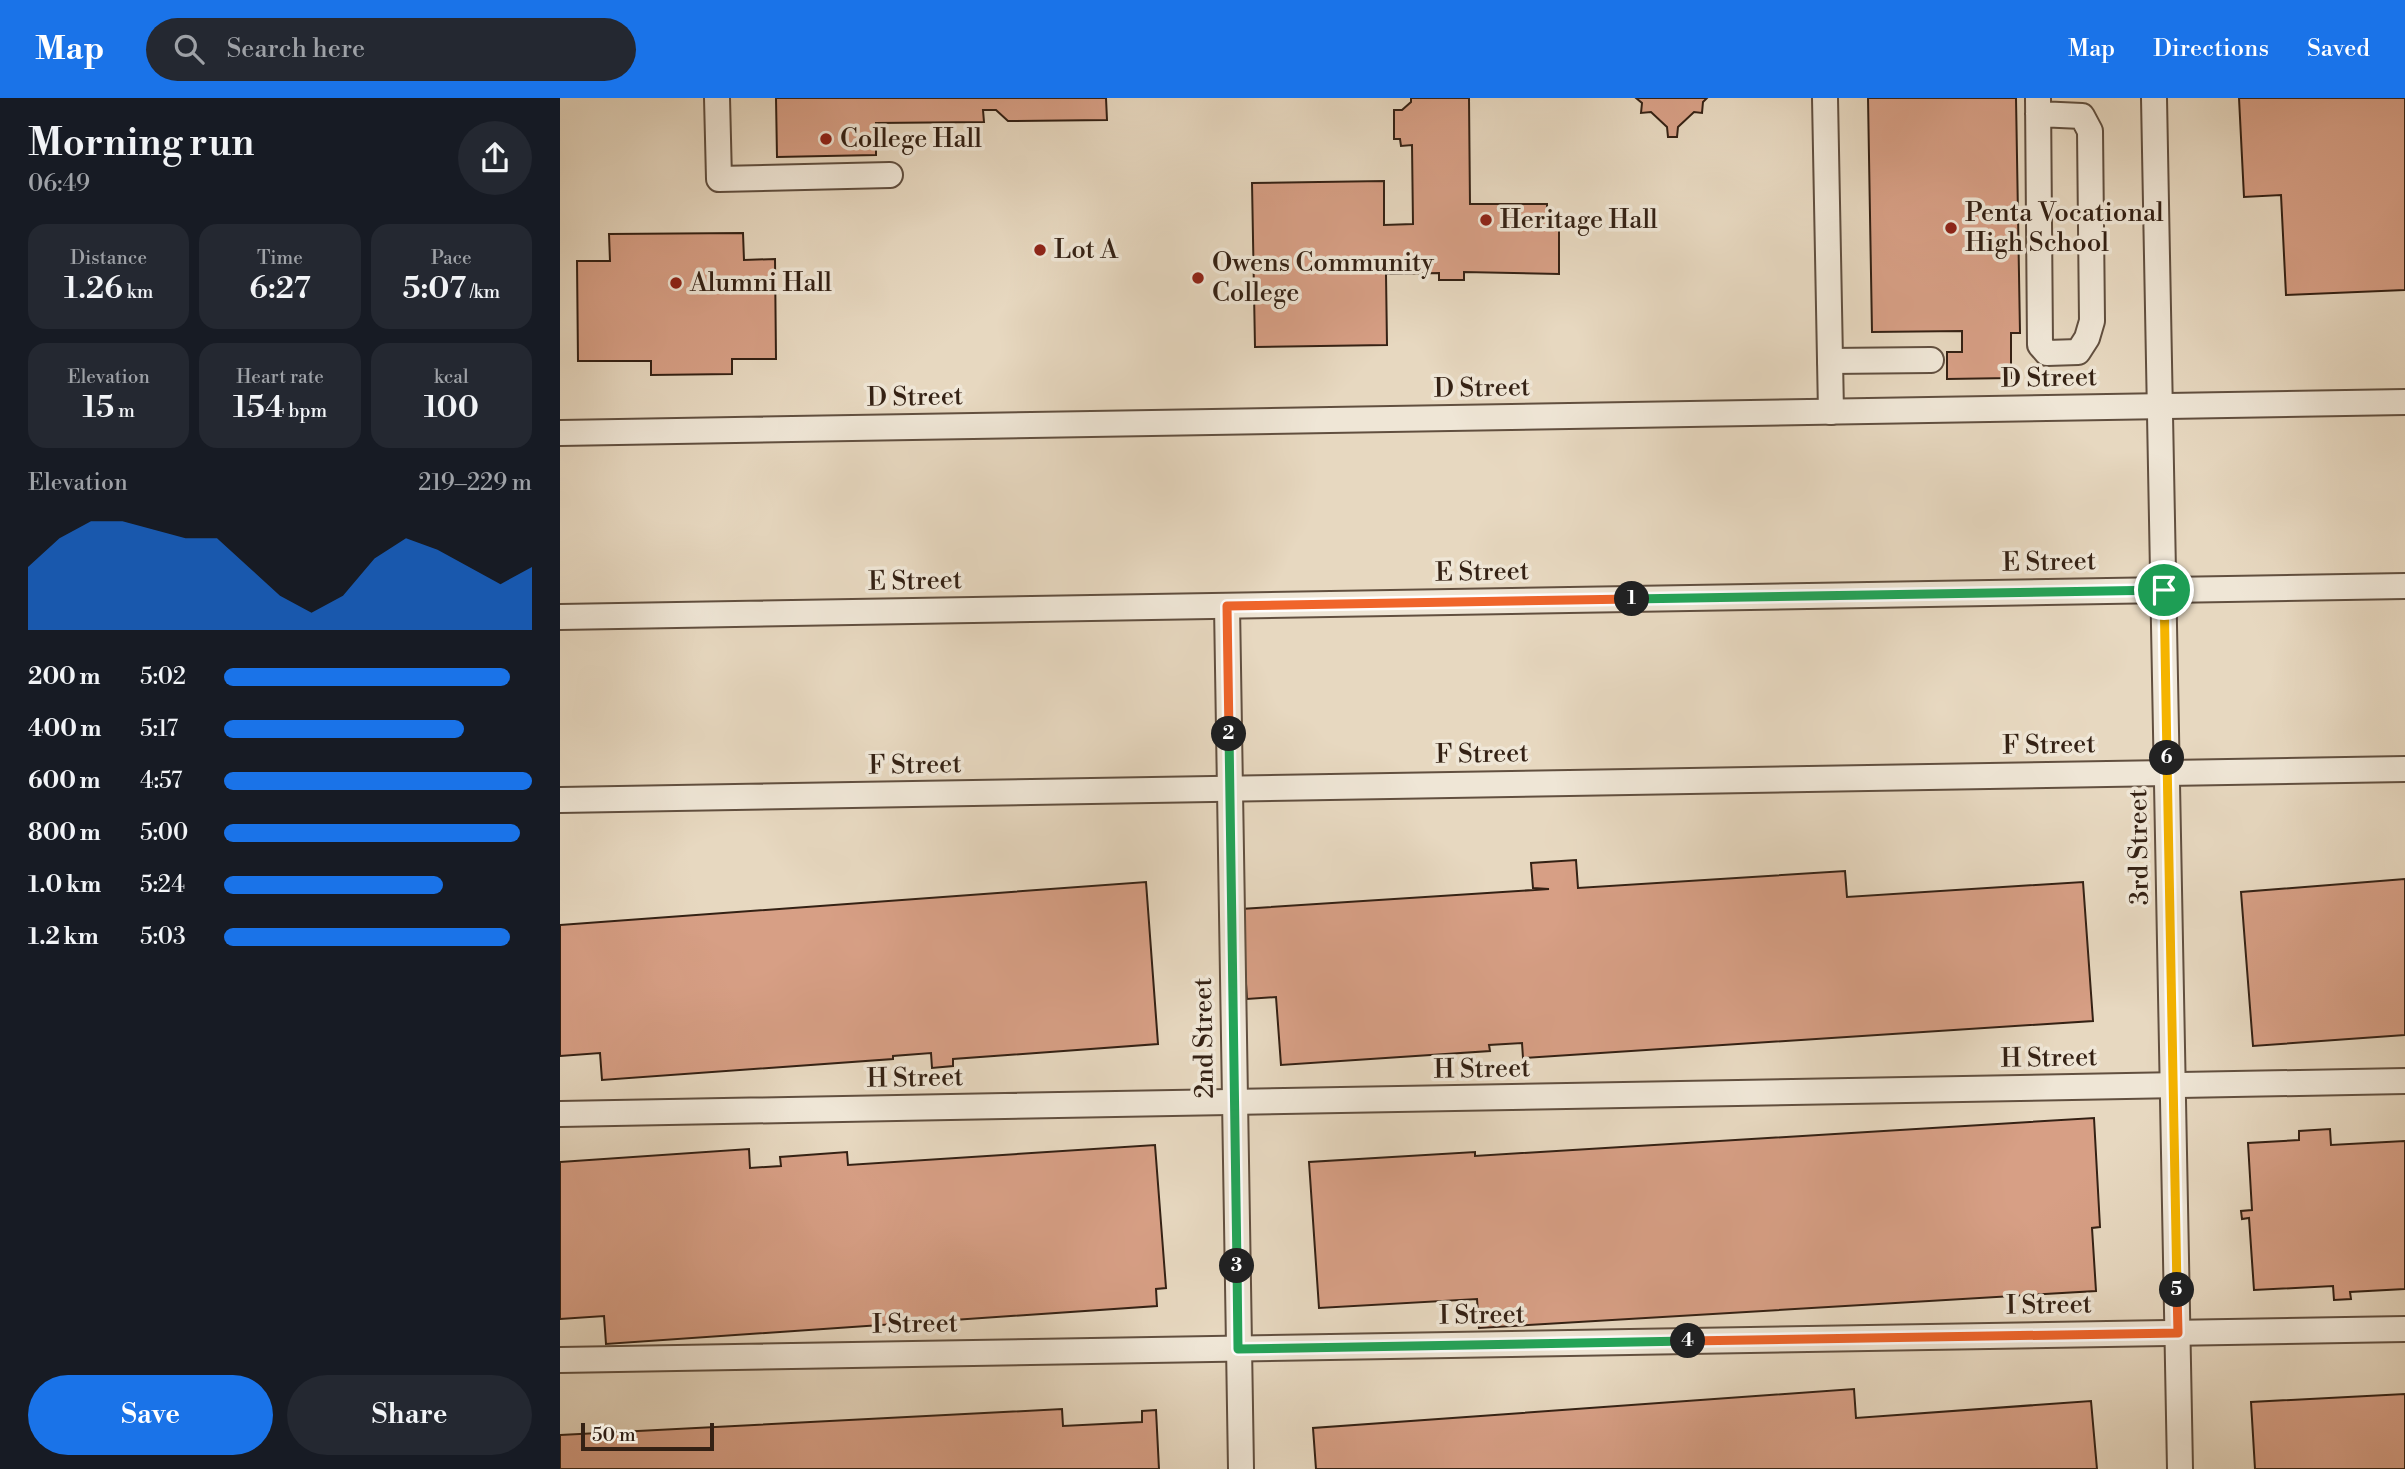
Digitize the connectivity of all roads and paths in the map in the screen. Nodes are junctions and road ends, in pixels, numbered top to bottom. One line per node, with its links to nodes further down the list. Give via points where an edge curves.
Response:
1 (717, 98): 5 (street, via 719,179)
2 (1825, 98): 7 (street)
3 (2154, 98): 9 (street, 3rd Street)
4 (2038, 106): 4 (street, via 2040,345 2047,353 2078,352 2092,321 2090,131 2082,116)
5 (890, 175)
6 (1931, 360): 7 (street)
7 (1830, 361): 10 (street)
8 (2405, 402): 9 (street, D Street)
9 (2160, 406): 10 (street, D Street); 13 (street, 3rd Street)
10 (1832, 412): 11 (street, D Street)
11 (560, 433)
12 (2405, 586): 13 (street, E Street)
13 (2164, 590): 14 (street, E Street); 17 (street, 3rd Street)
14 (1227, 606): 15 (street, E Street); 18 (street, 2nd Street)
15 (560, 617)
16 (2405, 768): 17 (street, F Street)
17 (2167, 772): 18 (street, F Street); 21 (street, 3rd Street)
18 (1230, 788): 19 (street, F Street); 22 (street, 2nd Street)
19 (560, 800)
20 (2405, 1081): 21 (street, H Street)
21 (2173, 1085): 22 (street, H Street); 25 (street, 3rd Street)
22 (1235, 1103): 23 (street, H Street); 26 (street, 2nd Street)
23 (560, 1114)
24 (2405, 1329): 25 (street, I Street)
25 (2178, 1333): 26 (street, I Street); 29 (street, 3rd Street)
26 (1238, 1349): 27 (street, I Street); 28 (street, 2nd Street)
27 (560, 1360)
28 (1241, 1469)
29 (2180, 1469)

